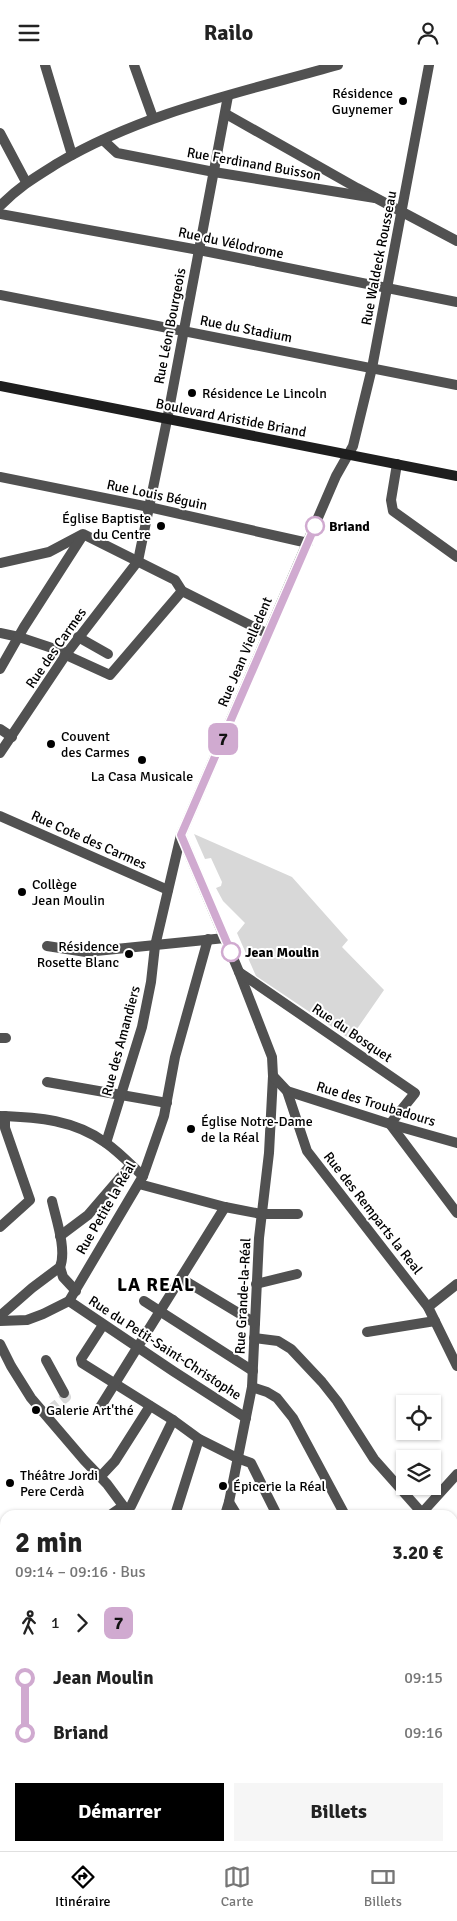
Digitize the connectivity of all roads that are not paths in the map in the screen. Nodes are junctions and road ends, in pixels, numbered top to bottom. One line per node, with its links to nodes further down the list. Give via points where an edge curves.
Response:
1 (45, 65): 10 (street)
2 (134, 65): 7 (street)
3 (338, 65): 5 (street)
4 (429, 65): 15 (street, Rue Waldeck Rousseau)
5 (228, 95): 6 (street, Rue Léon Bourgeois); 7 (street)
6 (226, 114): 11 (street, Rue Léon Bourgeois); 13 (street)
7 (153, 118): 9 (street)
8 (0, 133): 12 (street)
9 (103, 140): 10 (street); 11 (street, Rue Ferdinand Buisson, via 117,153)
10 (72, 155): 12 (street)
11 (214, 172): 13 (street, Rue Ferdinand Buisson); 18 (street, Rue Léon Bourgeois)
12 (26, 183): 14 (street)
13 (375, 198): 15 (street, Rue Ferdinand Buisson)
14 (0, 206)
15 (402, 212): 17 (street, Rue Ferdinand Buisson); 19 (street, Rue Waldeck Rousseau)
16 (0, 214): 18 (street, Rue du Vélodrome)
17 (457, 241)
18 (199, 250): 19 (street, Rue du Vélodrome); 22 (street, Rue Léon Bourgeois)
19 (387, 289): 21 (street, Rue du Vélodrome); 23 (street, Rue Waldeck Rousseau)
20 (0, 295): 22 (street, Rue du Stadium)
21 (457, 302)
22 (183, 331): 23 (street, Rue du Stadium); 26 (street, Rue Léon Bourgeois)
23 (372, 369): 24 (street, Rue du Stadium); 27 (street, Rue Waldeck Rousseau)
24 (457, 385)
25 (0, 387): 26 (main road, Boulevard Aristide Briand)
26 (167, 420): 27 (main road, Boulevard Aristide Briand); 31 (street, Rue Léon Bourgeois)
27 (348, 455): 28 (main road, Boulevard Aristide Briand); 33 (street, Rue Jean Vielledent)
28 (396, 464): 29 (main road, Boulevard Aristide Briand); 34 (street, via 390,500 394,511)
29 (457, 476)
30 (0, 477): 31 (street, Rue Louis Béguin)
31 (150, 507): 33 (street, Rue Louis Béguin); 35 (street, Rue Léon Bourgeois)
32 (84, 535): 35 (street); 36 (street, via 49,552); 40 (street)
33 (308, 543): 39 (street, Rue Jean Vielledent)
34 (457, 557)
35 (138, 561): 37 (street, via 175,580); 41 (street, Rue des Carmes)
36 (0, 563)
37 (182, 591): 39 (street); 43 (street, via 110,675)
38 (0, 633): 40 (street)
39 (268, 635): 49 (street, Rue Jean Vielledent)
40 (19, 637): 43 (street); 44 (street)
41 (78, 637): 42 (street); 43 (street, Rue des Carmes)
42 (108, 653)
43 (67, 654): 46 (street, Rue des Carmes)
44 (0, 669)
45 (0, 729): 46 (street)
46 (12, 737): 47 (street, Rue des Carmes)
47 (0, 753)
48 (0, 816): 50 (street, Rue Cote des Carmes)
49 (181, 835): 50 (street, Rue Jean Vielledent); 51 (street)
50 (168, 890): 54 (street, Rue des Amandiers)
51 (225, 938): 52 (street); 55 (street)
52 (208, 939): 54 (street); 60 (street, Rue Petite la Réal, via 181,1033)
53 (47, 946): 54 (street, via 86,952)
54 (154, 946): 59 (street, Rue des Amandiers, via 142,1027)
55 (239, 972): 56 (street, Rue Grande-la-Réal, via 272,1057); 62 (street, Rue du Bosquet, via 415,1093)
56 (273, 1076): 58 (street, Rue des Remparts la Real); 71 (street, Rue Grande-la-Réal, via 270,1153)
57 (47, 1082): 59 (street)
58 (287, 1091): 62 (street, Rue des Troubadours); 82 (street, Rue des Remparts la Real, via 308,1151)
59 (120, 1094): 60 (street); 63 (street, Rue des Amandiers)
60 (167, 1103): 66 (street, Rue Petite la Réal)
61 (2, 1116): 63 (street, via 37,1117 79,1127); 72 (street, via 30,1199)
62 (390, 1124): 64 (street, Rue des Troubadours); 69 (street)
63 (106, 1143): 65 (street)
64 (457, 1143)
65 (131, 1165): 66 (street); 73 (street, via 88,1215)
66 (141, 1180): 68 (street); 79 (street, Rue Petite la Réal)
67 (52, 1201): 73 (street)
68 (225, 1207): 71 (street); 76 (street)
69 (457, 1213)
70 (298, 1214): 71 (street)
71 (261, 1215): 77 (street, Rue Grande-la-Réal)
72 (0, 1227)
73 (60, 1236): 74 (street)
74 (60, 1267): 79 (street, via 63,1277); 84 (street)
75 (297, 1273): 77 (street)
76 (182, 1279): 83 (street); 87 (street)
77 (256, 1284): 87 (street, Rue Grande-la-Réal)
78 (457, 1284): 82 (street)
79 (76, 1291): 80 (street, Rue Petite la Réal)
80 (69, 1301): 85 (street, Rue Petite la Réal, via 27,1320); 88 (street, Rue du Petit-Saint-Christophe)
81 (144, 1301): 83 (street)
82 (428, 1307): 86 (street, Rue des Remparts la Real)
83 (160, 1312): 92 (street); 95 (street)
84 (0, 1316)
85 (0, 1321)
86 (435, 1321): 89 (street); 94 (street, Rue des Remparts la Real)
87 (255, 1323): 90 (street, Rue Grande-la-Réal)
88 (103, 1325): 92 (street, Rue du Petit-Saint-Christophe); 96 (street, via 82,1363)
89 (367, 1332)
90 (254, 1338): 95 (street, Rue Grande-la-Réal); 114 (street, via 278,1341 291,1349 322,1382 374,1459)
91 (0, 1344): 106 (street, via 31,1398 47,1412)
92 (138, 1347): 96 (street); 101 (street, Rue du Petit-Saint-Christophe)
93 (46, 1360): 98 (street)
94 (457, 1366)
95 (253, 1371): 97 (street, Rue Grande-la-Réal)
96 (115, 1384): 99 (street); 100 (street)
97 (252, 1387): 101 (street, Rue Grande-la-Réal); 113 (street, via 277,1399 292,1418)
98 (64, 1393)
99 (150, 1406): 102 (street); 106 (street, via 115,1461)
100 (99, 1409)
101 (246, 1417): 104 (street, Rue Grande-la-Réal)
102 (173, 1421): 103 (street); 108 (street, via 131,1506)
103 (199, 1439): 104 (street); 109 (street)
104 (237, 1458): 107 (street, Rue Grande-la-Réal); 112 (street, via 251,1463)
105 (457, 1474): 115 (street)
106 (100, 1477): 108 (street)
107 (230, 1502): 110 (street, Rue Grande-la-Réal); 111 (street)
108 (126, 1510)
109 (177, 1510)
110 (227, 1510)
111 (234, 1510)
112 (274, 1510)
113 (342, 1510)
114 (418, 1510)
115 (425, 1510)

